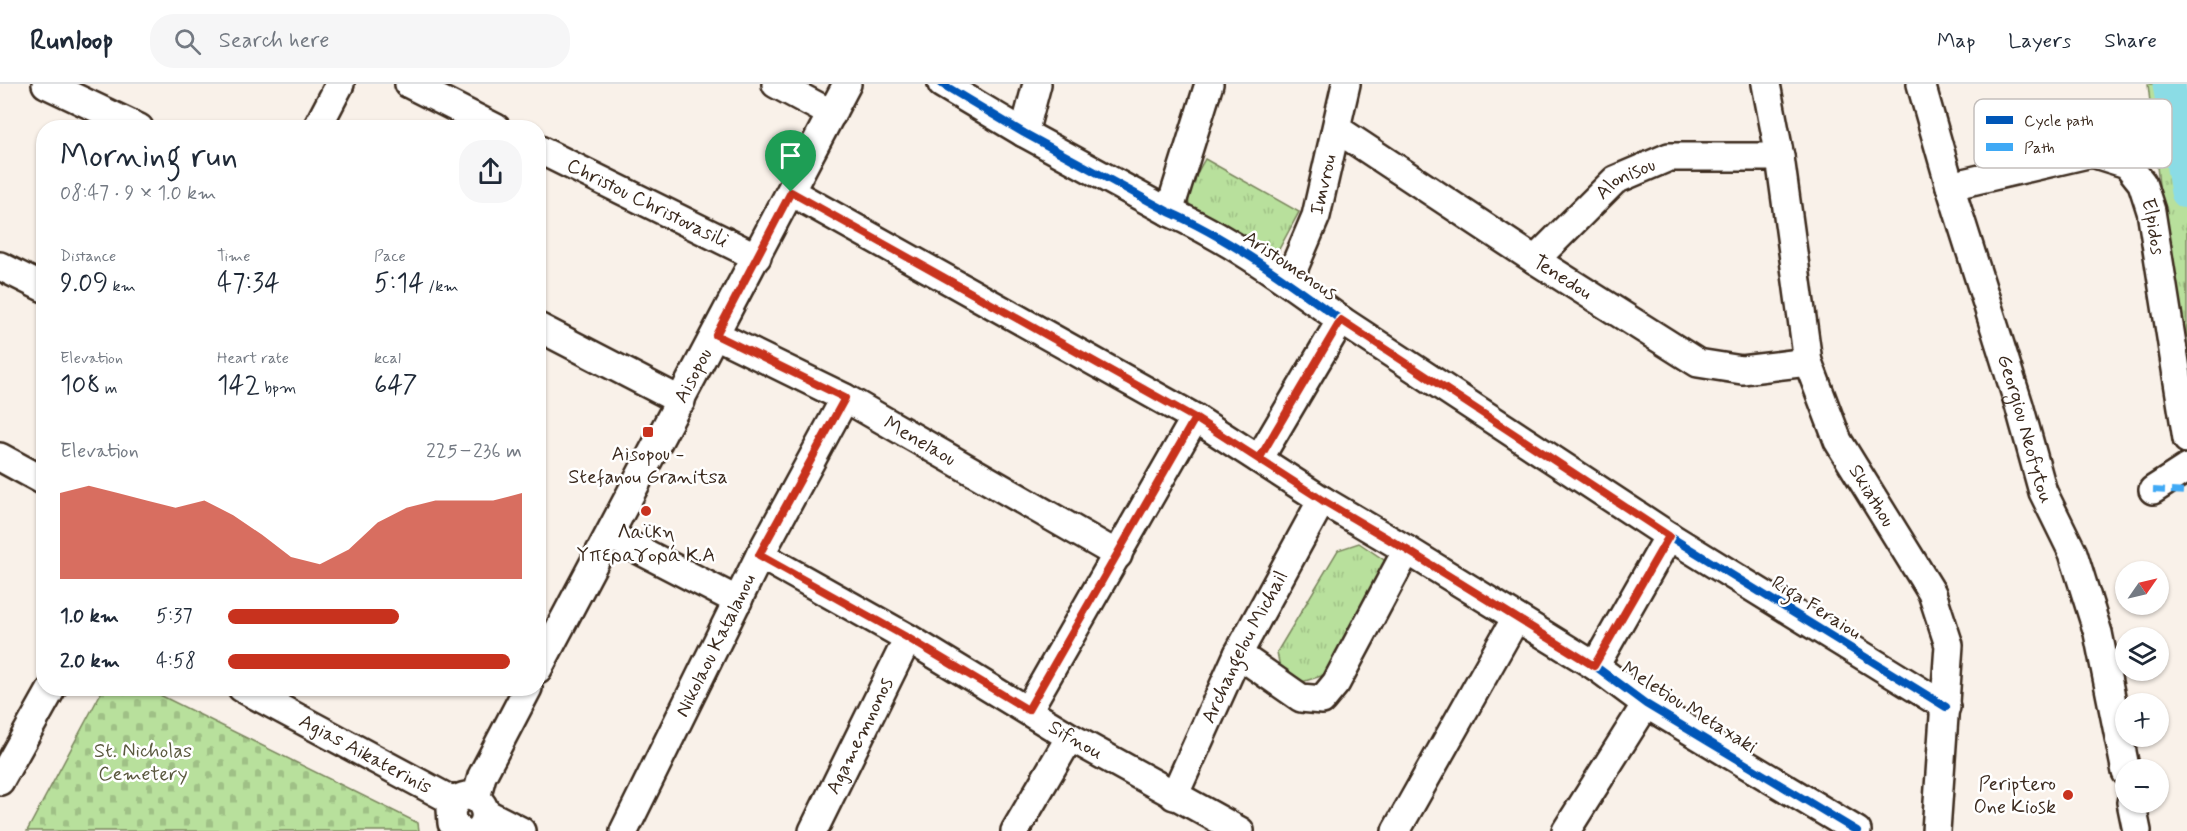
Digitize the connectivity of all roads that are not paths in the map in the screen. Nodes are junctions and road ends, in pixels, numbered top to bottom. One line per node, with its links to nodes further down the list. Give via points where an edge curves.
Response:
1 (46, 84): 13 (street)
2 (340, 84): 14 (street)
3 (409, 84): 15 (street)
4 (776, 84): 12 (street)
5 (847, 84): 12 (street, Aisopou)
6 (942, 84): 17 (street, Aristomenous)
7 (1037, 84): 17 (street)
8 (1209, 84): 24 (street)
9 (1346, 84): 16 (street, Imvrou)
10 (1766, 84): 19 (street, Skiathou)
11 (1921, 84): 22 (street, Georgiou Neofytou)
12 (832, 114): 23 (street, Aisopou)
13 (122, 120)
14 (321, 120)
15 (480, 120)
16 (1337, 129): 26 (street, Tenedou); 28 (street, Imvrou, via 1316,216)
17 (1024, 133): 24 (street, Aristomenous)
18 (546, 153): 25 (street, Christou Christovasili)
19 (1780, 157): 26 (street, Alonisou, via 1668,157 1615,180); 33 (street, Skiathou)
20 (2027, 168): 22 (street, Elpidos)
21 (2130, 168): 37 (street, Elpidos, via 2142,183 2151,211)
22 (1950, 186): 62 (street, Georgiou Neofytou, via 2043,492 2073,553 2098,633)
23 (791, 192): 25 (street, Aisopou); 36 (street, Meletiou Metaxaki)
24 (1169, 212): 28 (street, Aristomenous)
25 (757, 257): 32 (street, Aisopou)
26 (1535, 260): 33 (street, Tenedou, via 1698,363 1742,370)
27 (0, 266): 29 (street)
28 (1288, 282): 30 (street, Aristomenous)
29 (36, 284)
30 (1341, 320): 39 (street); 45 (street, Aristomenous)
31 (546, 331): 35 (street)
32 (716, 335): 34 (street, Menelaou); 35 (street, Aisopou)
33 (1808, 362): 59 (street, Skiathou, via 1838,441 1932,593 1949,645)
34 (845, 398): 47 (street, Nikolaou Katalanou); 48 (street, Menelaou)
35 (681, 401): 44 (street, Aisopou)
36 (1195, 418): 39 (street, Meletiou Metaxaki); 48 (street)
37 (2187, 439)
38 (0, 457): 41 (street)
39 (1259, 459): 43 (street, Meletiou Metaxaki)
40 (2187, 468): 42 (street)
41 (36, 477)
42 (2153, 489)
43 (1322, 500): 46 (street, Meletiou Metaxaki); 53 (street, Archangelou Michail)
44 (610, 535): 49 (street); 52 (street, Aisopou)
45 (1669, 536): 54 (street); 59 (street, Riga Feraiou)
46 (1407, 550): 50 (street, Meletiou Metaxaki); 53 (street, via 1336,682 1322,700 1301,698)
47 (759, 555): 49 (street, Nikolaou Katalanou); 51 (street, Sifnou)
48 (1118, 555): 60 (street)
49 (738, 601): 69 (street, Nikolaou Katalanou)
50 (1516, 618): 54 (street, Meletiou Metaxaki); 73 (street)
51 (908, 638): 60 (street, Sifnou); 70 (street, Agamemnonos)
52 (546, 654)
53 (1238, 654): 64 (street, Archangelou Michail)
54 (1594, 666): 58 (street, Meletiou Metaxaki)
55 (48, 696): 63 (street)
56 (273, 696): 65 (street, Agias Aikaterinis)
57 (524, 696): 65 (street)
58 (1646, 705): 74 (street); 75 (street, Meletiou Metaxaki)
59 (1946, 707): 76 (street, Skiathou)
60 (1028, 710): 61 (street, Sifnou)
61 (1070, 737): 64 (street, Sifnou); 71 (street)
62 (2123, 759)
63 (0, 781)
64 (1174, 796): 72 (street, Sifnou)
65 (476, 804): 67 (street, via 451,809 452,823); 68 (street, Agias Aikaterinis)
66 (2133, 813): 77 (street)
67 (462, 831)
68 (521, 831)
69 (624, 831)
70 (813, 831)
71 (1015, 831)
72 (1240, 831)
73 (1396, 831)
74 (1566, 831)
75 (1857, 831)
76 (1936, 831)
77 (2137, 831)

